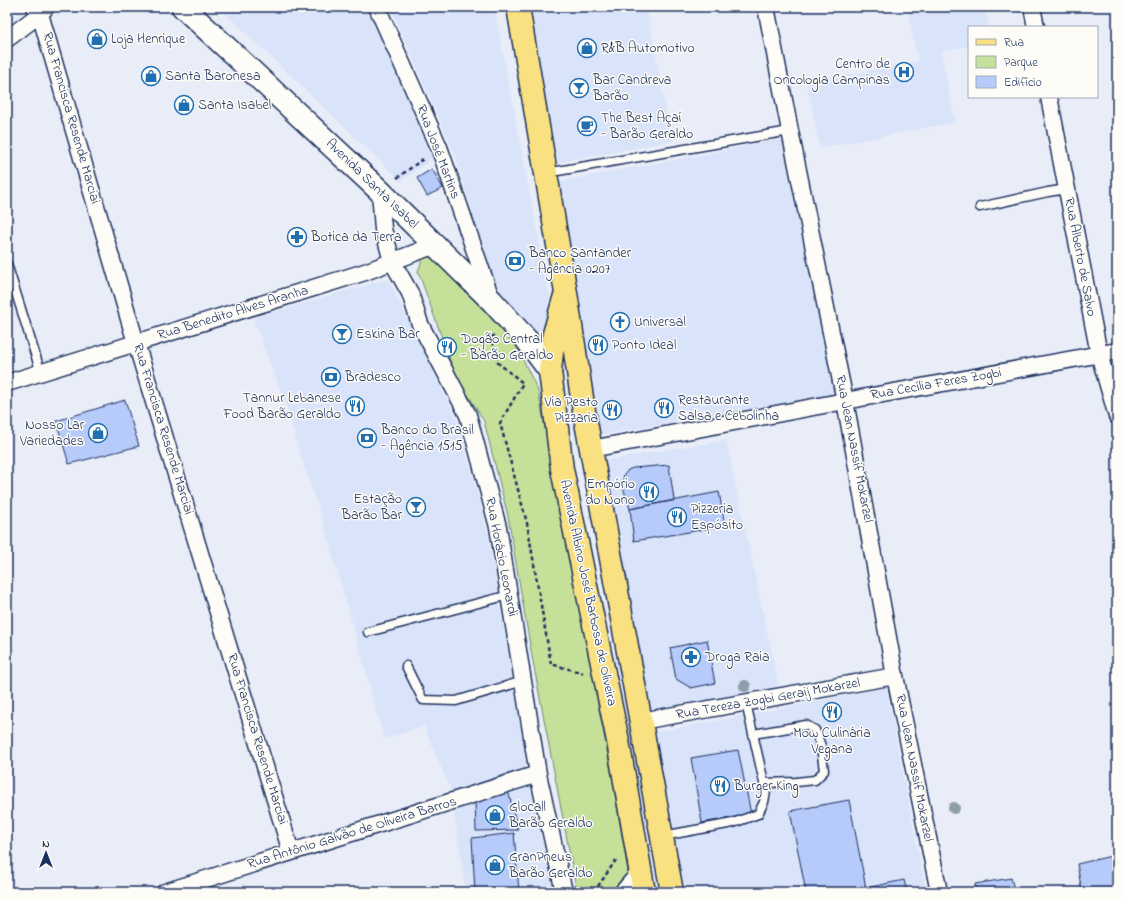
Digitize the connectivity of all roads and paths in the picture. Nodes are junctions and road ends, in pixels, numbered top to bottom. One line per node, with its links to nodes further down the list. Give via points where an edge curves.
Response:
1 (184, 7): 14 (main road, Avenida Santa Isabel)
2 (377, 7): 11 (street, Rua José Martins)
3 (518, 7): 12 (main road, Avenida Albino José Barbosa de Oliveira)
4 (766, 7): 10 (street, Rua Jean Nassif Mokarzel)
5 (1032, 7): 7 (street)
6 (40, 9): 8 (street); 22 (street, Rua Francisca Resende Marciai)
7 (1036, 26)
8 (7, 39)
9 (1049, 98): 13 (street, Rua Alberto de Salvo)
10 (790, 132): 12 (lane); 28 (street, Rua Jean Nassif Mokarzel)
11 (439, 147): 14 (path); 20 (street, Rua José Martins)
12 (546, 173): 19 (main road, Avenida Albino José Barbosa de Oliveira)
13 (1067, 188): 15 (lane); 24 (street, Rua Alberto de Salvo)
14 (380, 191): 16 (main road, Avenida Santa Isabel); 17 (street, Rua Horácio Leonardi, via 383,229)
15 (980, 206)
16 (434, 245): 17 (street, Rua Benedito Alves Aranha); 20 (main road, Avenida Santa Isabel)
17 (392, 261): 22 (street, Rua Benedito Alves Aranha, via 365,272); 32 (street, Rua Horácio Leonardi, via 410,293 420,324 468,415 498,527)
18 (7, 264): 26 (lane)
19 (566, 293): 25 (main road, Avenida Albino José Barbosa de Oliveira, via 554,334); 29 (main road, Avenida Albino José Barbosa de Oliveira)
20 (492, 301): 21 (main road, Avenida Santa Isabel)
21 (506, 316): 25 (main road, Avenida Santa Isabel); 35 (path, via 492,338 498,363 523,383 500,423 527,523 551,664)
22 (136, 343): 26 (street, Rua Benedito Alves Aranha); 44 (street, Rua Francisca Resende Marciai)
23 (1117, 351): 24 (street, Rua Cecília Feres Zogbi)
24 (1099, 354): 28 (street, Rua Cecília Feres Zogbi); 30 (street, Rua Alberto de Salvo)
25 (550, 371): 29 (main road); 46 (main road, Avenida Albino José Barbosa de Oliveira, via 562,469 618,741)
26 (41, 373): 27 (street, Rua Benedito Alves Aranha)
27 (7, 383)
28 (845, 401): 31 (street, Rua Cecília Feres Zogbi); 36 (street, Rua Jean Nassif Mokarzel)
29 (584, 411): 31 (main road, Avenida Albino José Barbosa de Oliveira)
30 (1117, 416)
31 (591, 449): 39 (main road, Avenida Albino José Barbosa de Oliveira)
32 (509, 595): 33 (lane); 37 (street, Rua Horácio Leonardi)
33 (368, 632)
34 (406, 666): 37 (lane, via 423,700 456,701)
35 (588, 674)
36 (895, 676): 38 (street, Rua Tereza Zogbi Geraij Mokarzel); 52 (street, Rua Jean Nassif Mokarzel)
37 (523, 681): 41 (street, Rua Horácio Leonardi)
38 (746, 703): 39 (street, Rua Tereza Zogbi Geraij Mokarzel); 40 (lane)
39 (641, 721): 43 (main road, Avenida Albino José Barbosa de Oliveira)
40 (753, 734): 42 (lane); 42 (lane, via 806,725 815,730 821,746 824,771 815,780)
41 (538, 774): 44 (street, Rua Antônio Galvão de Oliveira Barros); 48 (street, Rua Horácio Leonardi)
42 (764, 783): 43 (lane, via 764,802 758,814 733,823)
43 (662, 836): 51 (main road, Avenida Albino José Barbosa de Oliveira)
44 (291, 852): 47 (street, Rua Antônio Galvão de Oliveira Barros)
45 (619, 856): 49 (path)
46 (642, 882): 50 (street)
47 (165, 892)
48 (564, 892)
49 (594, 892)
50 (623, 892)
51 (672, 892)
52 (939, 892)

